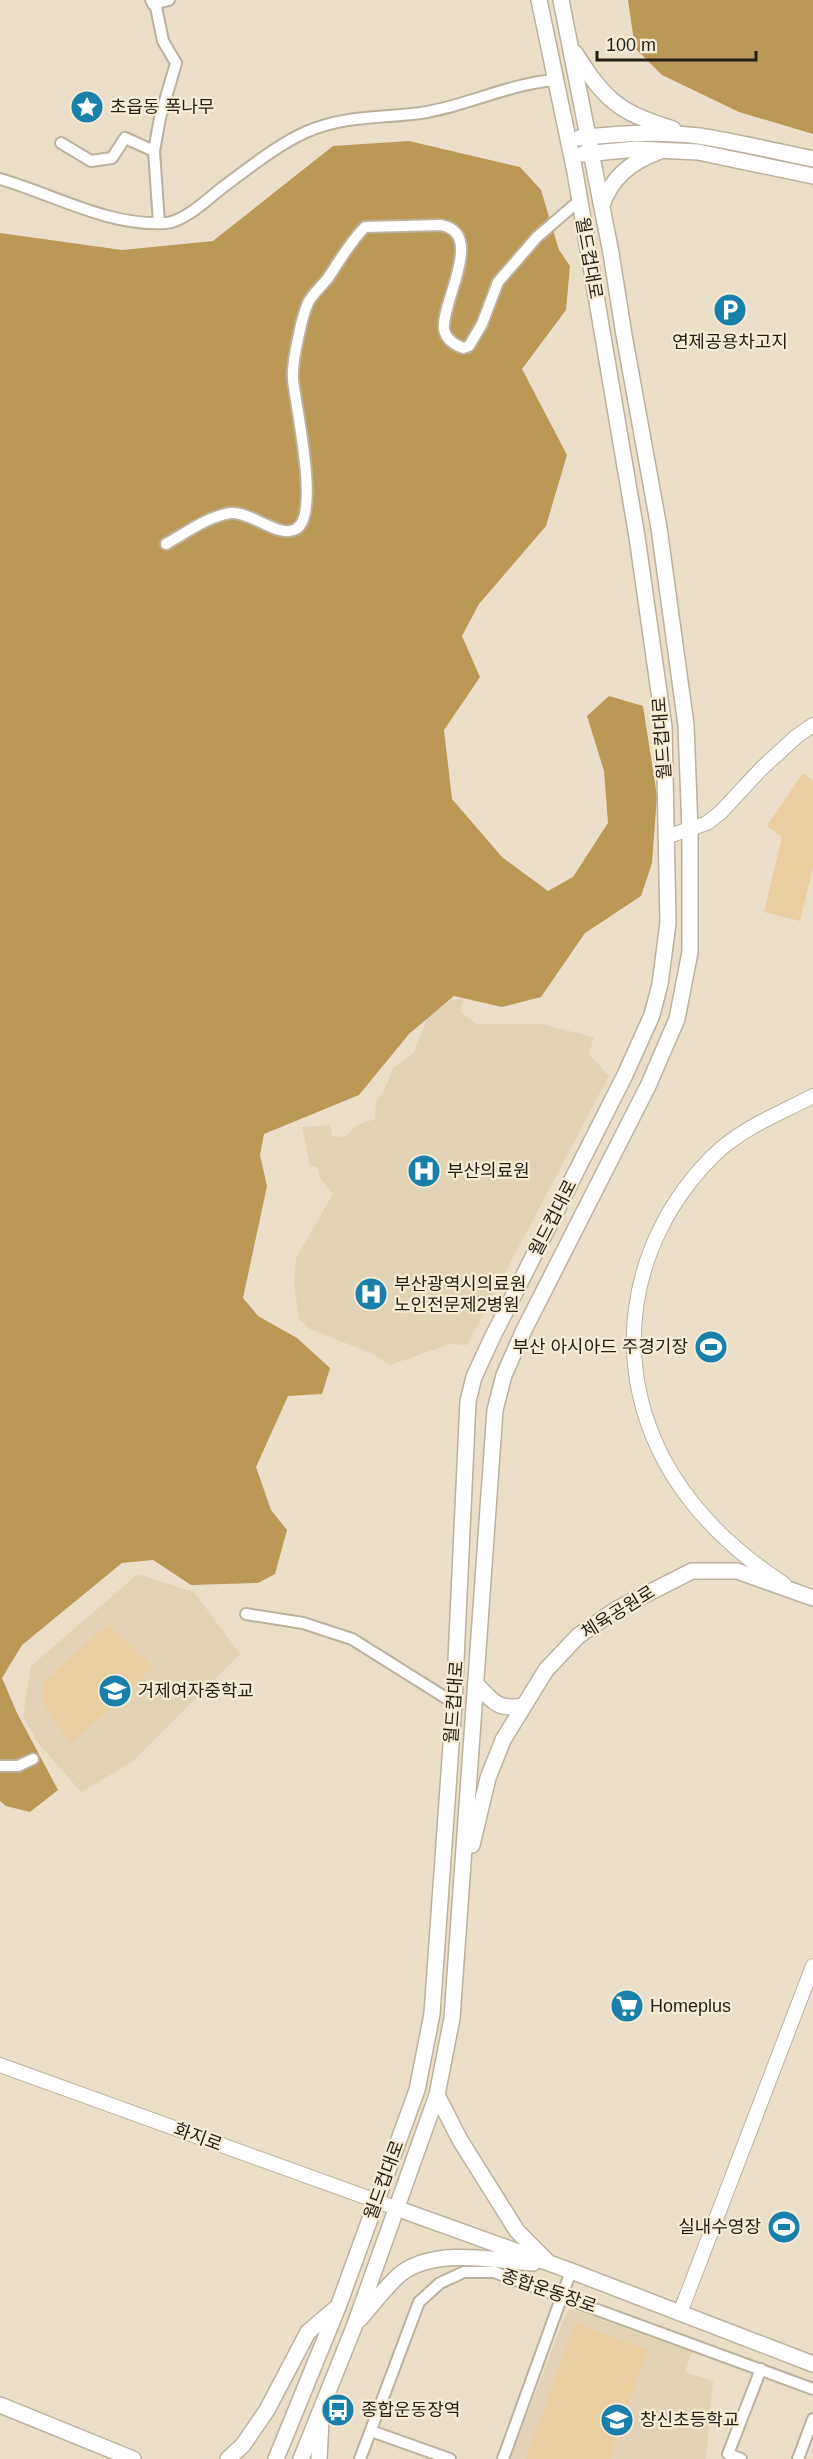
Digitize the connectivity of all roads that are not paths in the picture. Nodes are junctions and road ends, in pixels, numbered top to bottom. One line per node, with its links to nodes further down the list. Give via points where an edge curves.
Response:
1 (169, 0): 4 (street)
2 (539, 0): 6 (main road, 월드컵대로)
3 (561, 0): 5 (main road, 월드컵대로)
4 (152, 2): 12 (street, via 163,41 176,63 159,118)
5 (570, 46): 7 (main road, via 593,82 615,105); 8 (main road, 월드컵대로)
6 (554, 80): 9 (main road, 월드컵대로); 20 (street, via 424,112 335,121 304,132 196,209 169,223)
7 (699, 136): 8 (main road, via 636,133); 15 (main road)
8 (588, 137): 9 (main road); 13 (main road, 월드컵대로)
9 (567, 140): 14 (main road, 월드컵대로)
10 (61, 143): 12 (street, via 91,160 112,158 125,138)
11 (666, 150): 13 (main road); 16 (main road, via 698,152); 19 (main road, via 622,172)
12 (154, 151): 20 (street)
13 (591, 153): 14 (main road); 19 (main road, 월드컵대로)
14 (571, 156): 18 (main road, 월드컵대로)
15 (813, 159)
16 (813, 176)
17 (0, 179): 20 (street, via 92,211 141,224)
18 (580, 200): 21 (street, via 537,237 498,282 482,324 469,346 463,348 451,342 444,328 462,248 452,227 365,227 309,302 299,333 292,376 308,484 301,525 280,530 234,512 216,517); 24 (main road, 월드컵대로, via 637,537 664,727)
19 (602, 205): 23 (main road, 월드컵대로, via 660,539 686,725)
20 (159, 223)
21 (166, 544)
22 (813, 725): 23 (street, via 762,768 722,812)
23 (690, 830): 24 (street); 29 (main road, 월드컵대로, via 690,952 677,1019 648,1086 524,1330 495,1410)
24 (666, 837): 30 (main road, 월드컵대로, via 666,952 652,1015 490,1340 468,1401)
25 (813, 1095): 26 (street, via 772,1115 713,1156 686,1189 661,1228 637,1295 633,1318 632,1347 641,1397 651,1430 675,1478 704,1517)
26 (791, 1589): 27 (main road, 체육공원로); 31 (main road, 체육공원로, via 737,1571 692,1571 616,1609 578,1636 546,1670)
27 (813, 1598)
28 (246, 1614): 30 (street, via 303,1623 352,1639)
29 (477, 1685): 31 (main road, via 500,1706); 34 (main road, 월드컵대로)
30 (454, 1703): 38 (main road, 월드컵대로, via 432,2014 417,2090)
31 (523, 1706): 34 (main road, 체육공원로, via 503,1740 488,1778)
32 (33, 1759): 33 (street, via 18,1766)
33 (0, 1767)
34 (463, 1877): 37 (main road, 월드컵대로, via 452,2018)
35 (813, 1966): 44 (street)
36 (0, 2065): 38 (street, 화지로)
37 (437, 2095): 39 (main road, 월드컵대로); 40 (main road, via 517,2231)
38 (376, 2202): 39 (street, 화지로); 43 (main road, 월드컵대로)
39 (396, 2208): 40 (main road, 종합운동장로); 45 (main road, 월드컵대로)
40 (551, 2264): 41 (main road, 종합운동장로); 45 (main road, via 465,2258 419,2264 401,2273)
41 (571, 2271): 42 (street); 44 (main road, 종합운동장로)
42 (562, 2295): 47 (street, 종합운동장로); 52 (street, 종합운동장로, via 494,2272 464,2272 440,2283 418,2302); 60 (street)
43 (338, 2307): 54 (main road, via 308,2331 267,2410 243,2445); 55 (main road, 월드컵대로)
44 (680, 2313): 46 (main road, 종합운동장로)
45 (354, 2327): 49 (main road, 월드컵대로)
46 (813, 2364)
47 (761, 2369): 48 (street, 종합운동장로); 61 (street, via 728,2454)
48 (813, 2389)
49 (322, 2404): 56 (main road, 월드컵대로); 57 (main road)
50 (0, 2405): 53 (main road)
51 (813, 2419): 62 (street)
52 (371, 2430): 58 (street, 종합운동장로); 59 (street)
53 (133, 2459)
54 (228, 2459)
55 (276, 2459)
56 (301, 2459)
57 (319, 2459)
58 (360, 2459)
59 (450, 2459)
60 (503, 2459)
61 (741, 2459)
62 (798, 2459)

